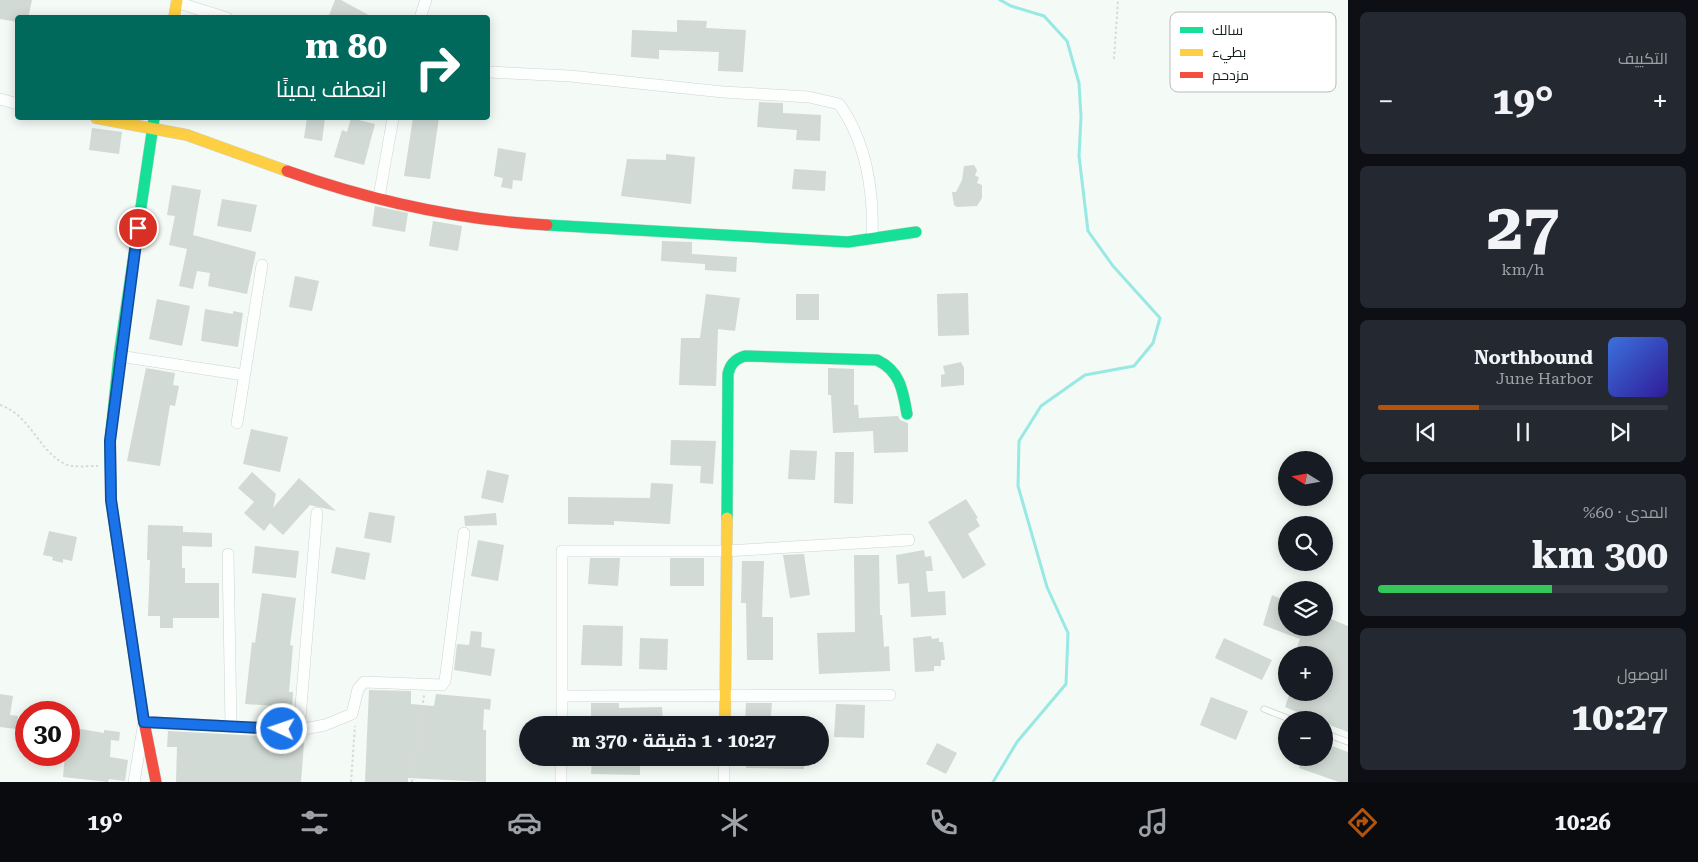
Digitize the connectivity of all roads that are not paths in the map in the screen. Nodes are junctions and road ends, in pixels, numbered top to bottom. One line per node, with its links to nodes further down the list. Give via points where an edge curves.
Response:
1 (426, 0): 5 (street)
2 (177, 1): 3 (street); 4 (street)
3 (175, 15)
4 (218, 15)
5 (421, 15)
6 (490, 72): 14 (street, via 809,97 839,104 852,121 863,156 873,208)
7 (0, 99): 8 (street)
8 (15, 103)
9 (124, 120): 11 (street)
10 (393, 120): 12 (street)
11 (153, 122): 12 (street, via 308,178); 16 (street)
12 (379, 197): 14 (street, via 455,214 534,224 848,242)
13 (916, 232): 14 (street)
14 (872, 237)
15 (262, 264): 17 (street)
16 (119, 356): 17 (street); 32 (street, via 110,441 111,500)
17 (244, 374): 19 (street)
18 (907, 414): 23 (street, via 901,381 889,365 877,360 745,356 735,359 728,374)
19 (237, 423)
20 (317, 513): 34 (street)
21 (464, 533): 34 (street, via 445,681 437,687 364,682 358,689 352,714 325,726)
22 (909, 540): 23 (street)
23 (726, 551): 26 (street, via 562,551); 27 (street)
24 (228, 554): 33 (street)
25 (890, 695): 27 (street)
26 (562, 696): 27 (street); 30 (street)
27 (725, 696): 31 (street)
28 (1264, 709): 29 (lane)
29 (1278, 714)
30 (562, 716)
31 (725, 716)
32 (144, 722): 33 (street); 39 (street); 40 (street)
33 (231, 726): 34 (street)
34 (299, 730)
35 (1333, 736): 36 (lane)
36 (1348, 742)
37 (561, 766): 41 (street)
38 (724, 766): 42 (street)
39 (134, 782)
40 (156, 782)
41 (561, 782)
42 (724, 782)

